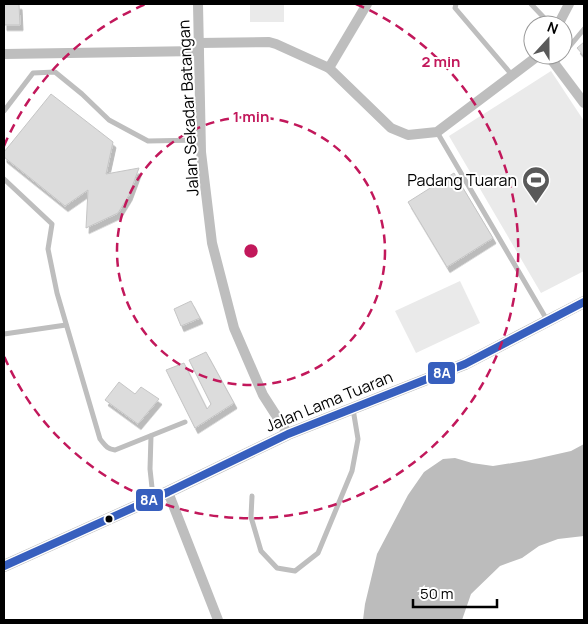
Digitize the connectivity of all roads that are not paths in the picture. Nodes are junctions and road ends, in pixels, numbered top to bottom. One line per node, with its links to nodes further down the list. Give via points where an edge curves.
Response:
1 (198, 4): 8 (street, Jalan Sekadar Batangan)
2 (367, 4): 12 (street)
3 (456, 4): 13 (lane, via 455,8)
4 (531, 4): 5 (lane)
5 (541, 15)
6 (584, 29): 7 (lane)
7 (573, 42)
8 (199, 47): 9 (street); 12 (street, via 269,42); 17 (street, Jalan Sekadar Batangan)
9 (4, 54)
10 (526, 65): 13 (street)
11 (556, 65): 14 (street)
12 (329, 68): 16 (street, via 391,128 408,135)
13 (512, 75): 16 (street)
14 (584, 103)
15 (4, 111): 17 (lane, via 33,74 55,72 109,120 148,141)
16 (437, 132): 20 (lane)
17 (201, 140): 25 (street, Jalan Sekadar Batangan, via 212,243 234,328 263,395)
18 (4, 179): 21 (lane, via 52,224 48,249)
19 (584, 302): 20 (street, Jalan Lama Tuaran)
20 (548, 321): 23 (street, Jalan Lama Tuaran, via 465,364)
21 (66, 325): 22 (lane); 26 (lane, via 100,439 106,447 115,450)
22 (4, 334)
23 (353, 408): 25 (street, Jalan Lama Tuaran); 28 (lane, via 358,439 352,471 318,554 295,571 277,568 261,551 250,517)
24 (185, 422): 26 (lane)
25 (288, 434): 27 (street, Jalan Lama Tuaran)
26 (151, 436): 29 (lane)
27 (168, 492): 29 (street, Jalan Lama Tuaran); 31 (street)
28 (252, 496)
29 (153, 498): 30 (street, Jalan Lama Tuaran)
30 (4, 566)
31 (218, 620)

